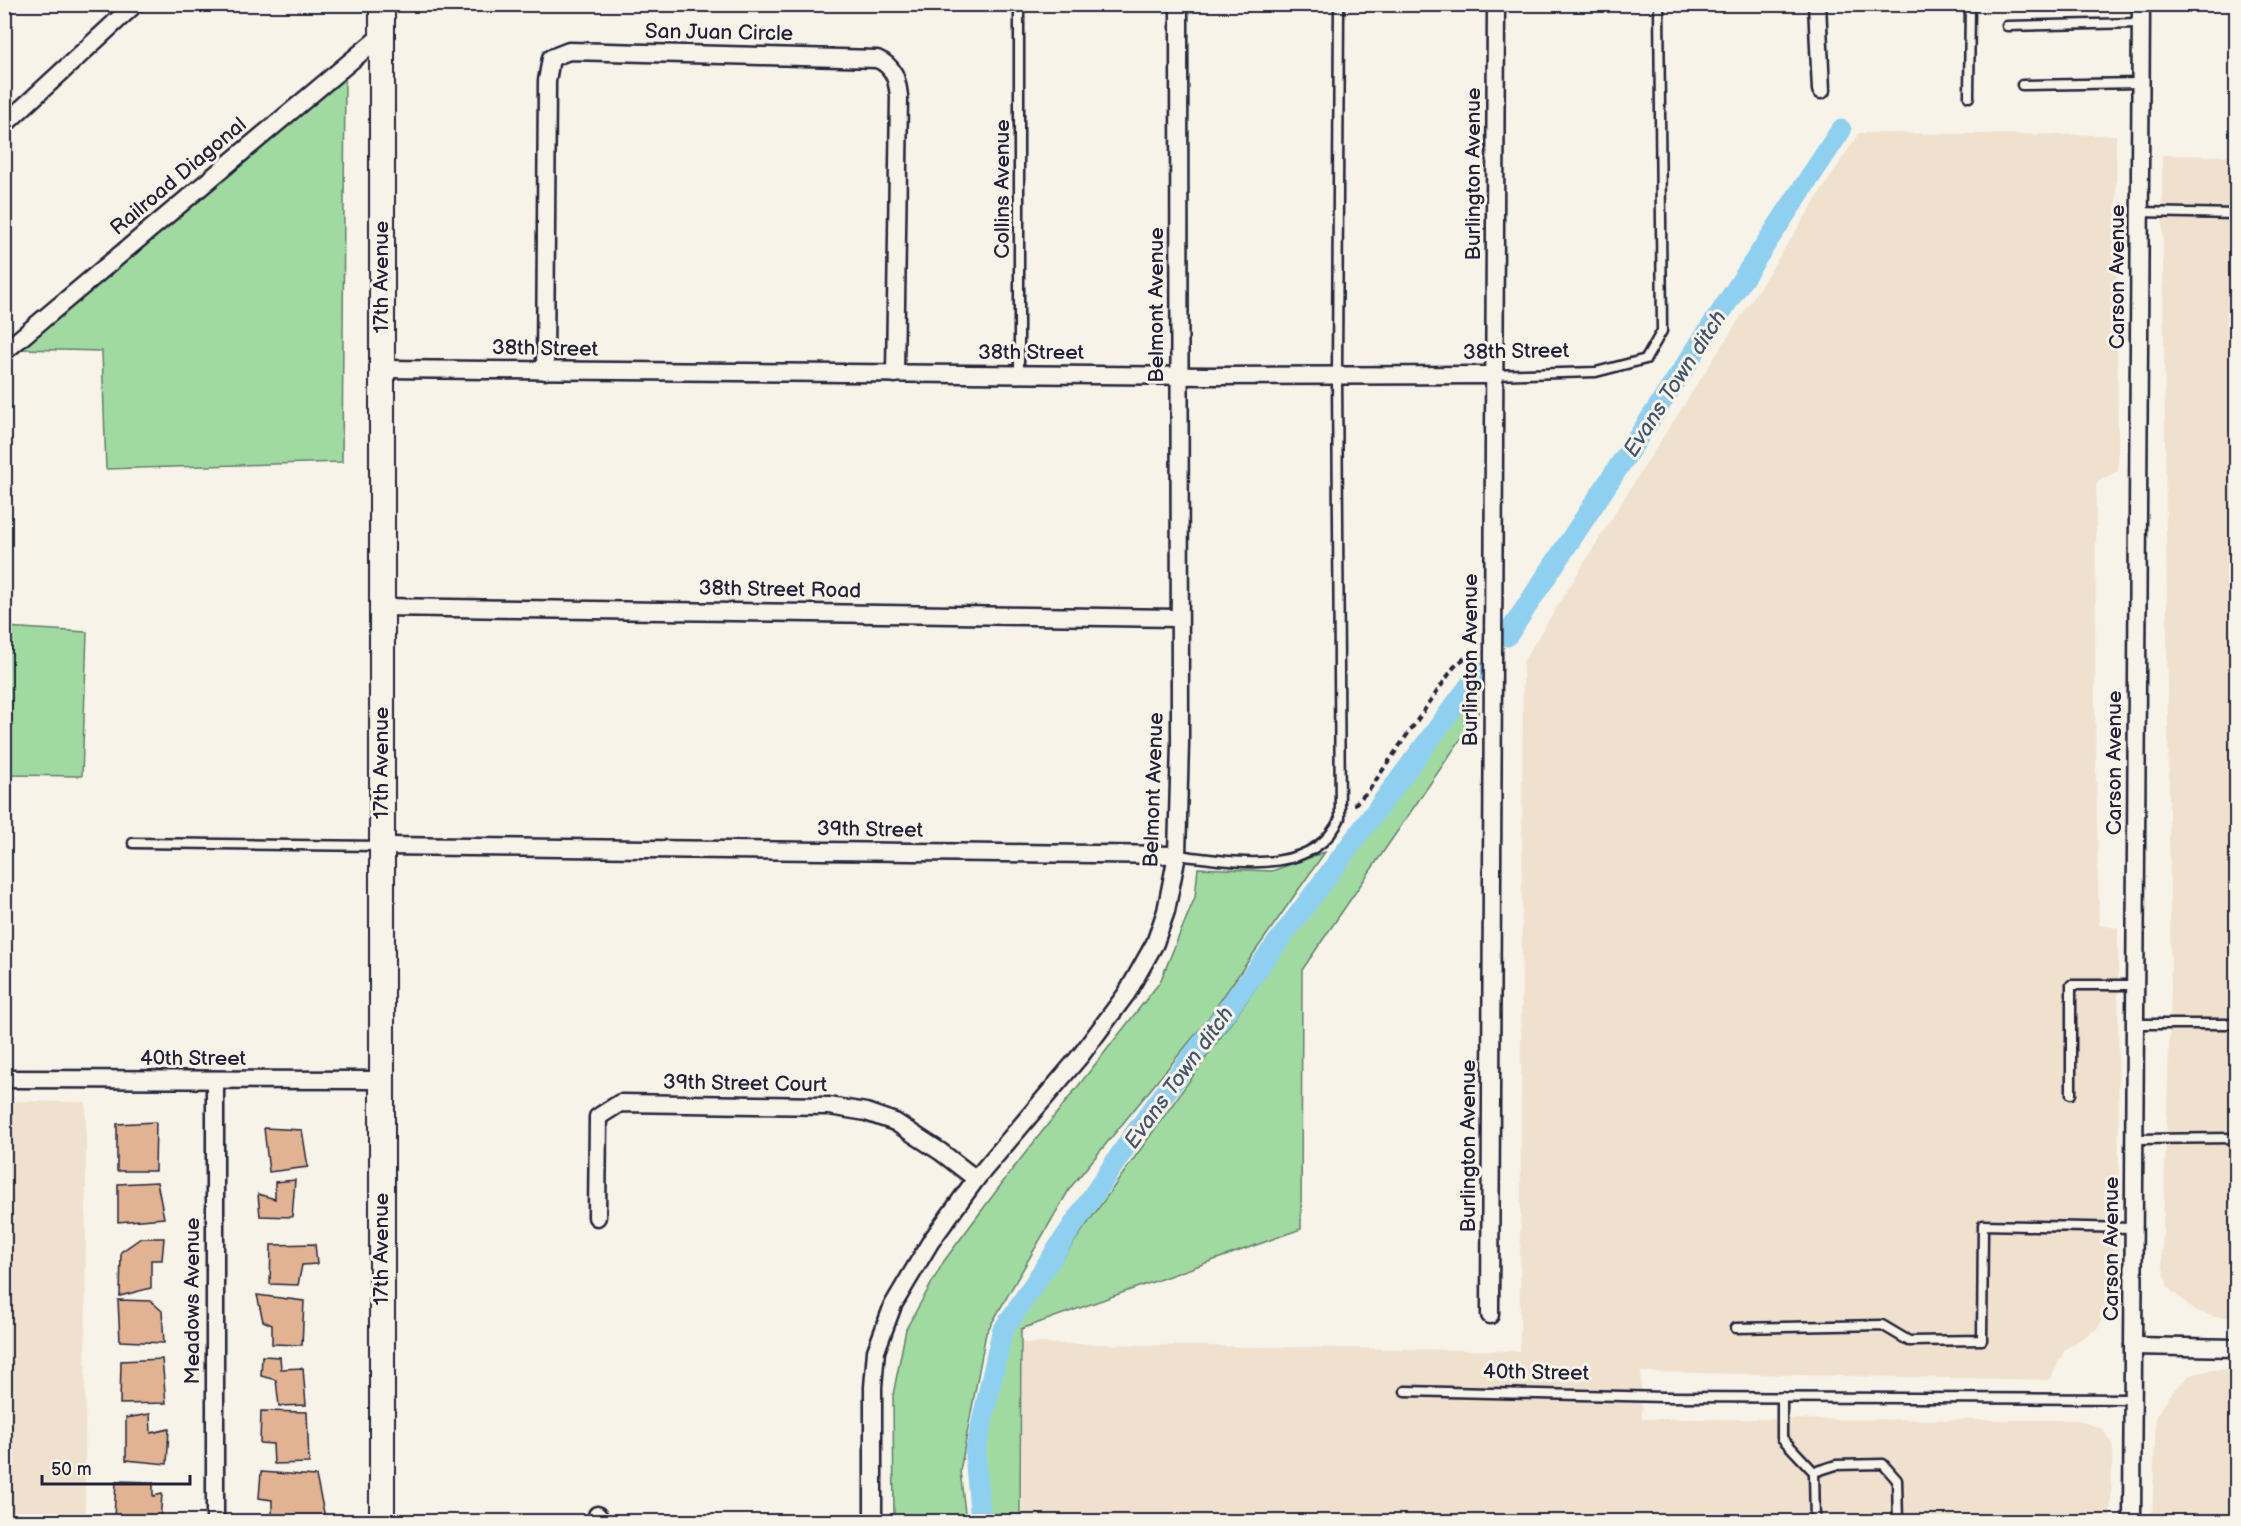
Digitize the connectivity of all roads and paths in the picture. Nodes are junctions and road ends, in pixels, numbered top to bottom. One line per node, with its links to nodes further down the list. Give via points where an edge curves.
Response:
1 (135, 4): 18 (street)
2 (382, 4): 13 (main road, 17th Avenue)
3 (1019, 4): 25 (lane, Collins Avenue)
4 (1179, 4): 28 (street, Belmont Avenue)
5 (1339, 4): 26 (lane)
6 (1496, 4): 27 (street, Burlington Avenue)
7 (1659, 4): 27 (lane, 38th Street, via 1662,331 1646,359 1609,370)
8 (1817, 4): 16 (street)
9 (1970, 4): 17 (lane)
10 (2141, 4): 11 (street, Carson Avenue)
11 (2140, 22): 12 (lane); 14 (street, Carson Avenue)
12 (2007, 26)
13 (382, 35): 21 (street, Railroad Diagonal); 22 (main road, 17th Avenue)
14 (2140, 83): 15 (lane); 19 (street, Carson Avenue)
15 (2022, 85)
16 (1821, 90)
17 (1969, 97)
18 (4, 125)
19 (2139, 212): 20 (lane); 36 (street, Carson Avenue)
20 (2236, 214)
21 (4, 352)
22 (382, 369): 23 (street, 38th Street); 29 (main road, 17th Avenue)
23 (545, 371): 24 (street, 38th Street); 24 (street, San Juan Circle, via 547,81 550,58 569,51 877,59 888,63 897,80 898,96)
24 (894, 374): 25 (street, 38th Street)
25 (1019, 374): 28 (street, 38th Street)
26 (1337, 375): 27 (street, 38th Street); 28 (street, 38th Street); 32 (lane)
27 (1494, 375): 31 (street, Burlington Avenue)
28 (1178, 376): 30 (street, Belmont Avenue)
29 (380, 608): 30 (street, 38th Street Road); 34 (main road, 17th Avenue)
30 (1179, 618): 35 (street, Belmont Avenue)
31 (1492, 653): 32 (path, via 1467,656 1454,667 1369,790); 48 (street, Burlington Avenue)
32 (1340, 818): 35 (lane, 39th Street, via 1324,842 1282,860 1238,862)
33 (133, 843): 34 (lane)
34 (382, 846): 35 (street, 39th Street); 41 (main road, 17th Avenue)
35 (1177, 855): 45 (street, Belmont Avenue, via 1155,943 1127,993)
36 (2135, 986): 37 (street, Carson Avenue); 42 (lane, via 2071,985)
37 (2135, 1024): 38 (lane); 44 (street, Carson Avenue)
38 (2236, 1024)
39 (4, 1079): 40 (street, 40th Street)
40 (215, 1080): 41 (street, 40th Street); 56 (street, Meadows Avenue)
41 (381, 1080): 57 (main road, 17th Avenue)
42 (2071, 1094)
43 (2236, 1138): 44 (lane)
44 (2134, 1139): 47 (street, Carson Avenue)
45 (976, 1179): 46 (street, 39th Street Court, via 895,1122 866,1112 829,1106 620,1103 598,1117); 58 (street, Belmont Avenue, via 931,1241 893,1305 876,1351)
46 (597, 1217)
47 (2133, 1228): 49 (lane, via 1983,1225 1982,1340 1908,1341 1882,1325); 50 (street, Carson Avenue)
48 (1490, 1316)
49 (1736, 1328)
50 (2133, 1346): 51 (street); 54 (street, Carson Avenue)
51 (2236, 1348)
52 (1405, 1391): 53 (lane, 40th Street)
53 (1782, 1397): 54 (lane, 40th Street); 55 (lane, via 1782,1438)
54 (2132, 1399): 61 (street, Carson Avenue)
55 (1814, 1472): 59 (lane); 60 (lane, via 1836,1465 1883,1464 1897,1480)
56 (215, 1521)
57 (382, 1521)
58 (873, 1521)
59 (1815, 1521)
60 (1898, 1521)
61 (2132, 1521)

